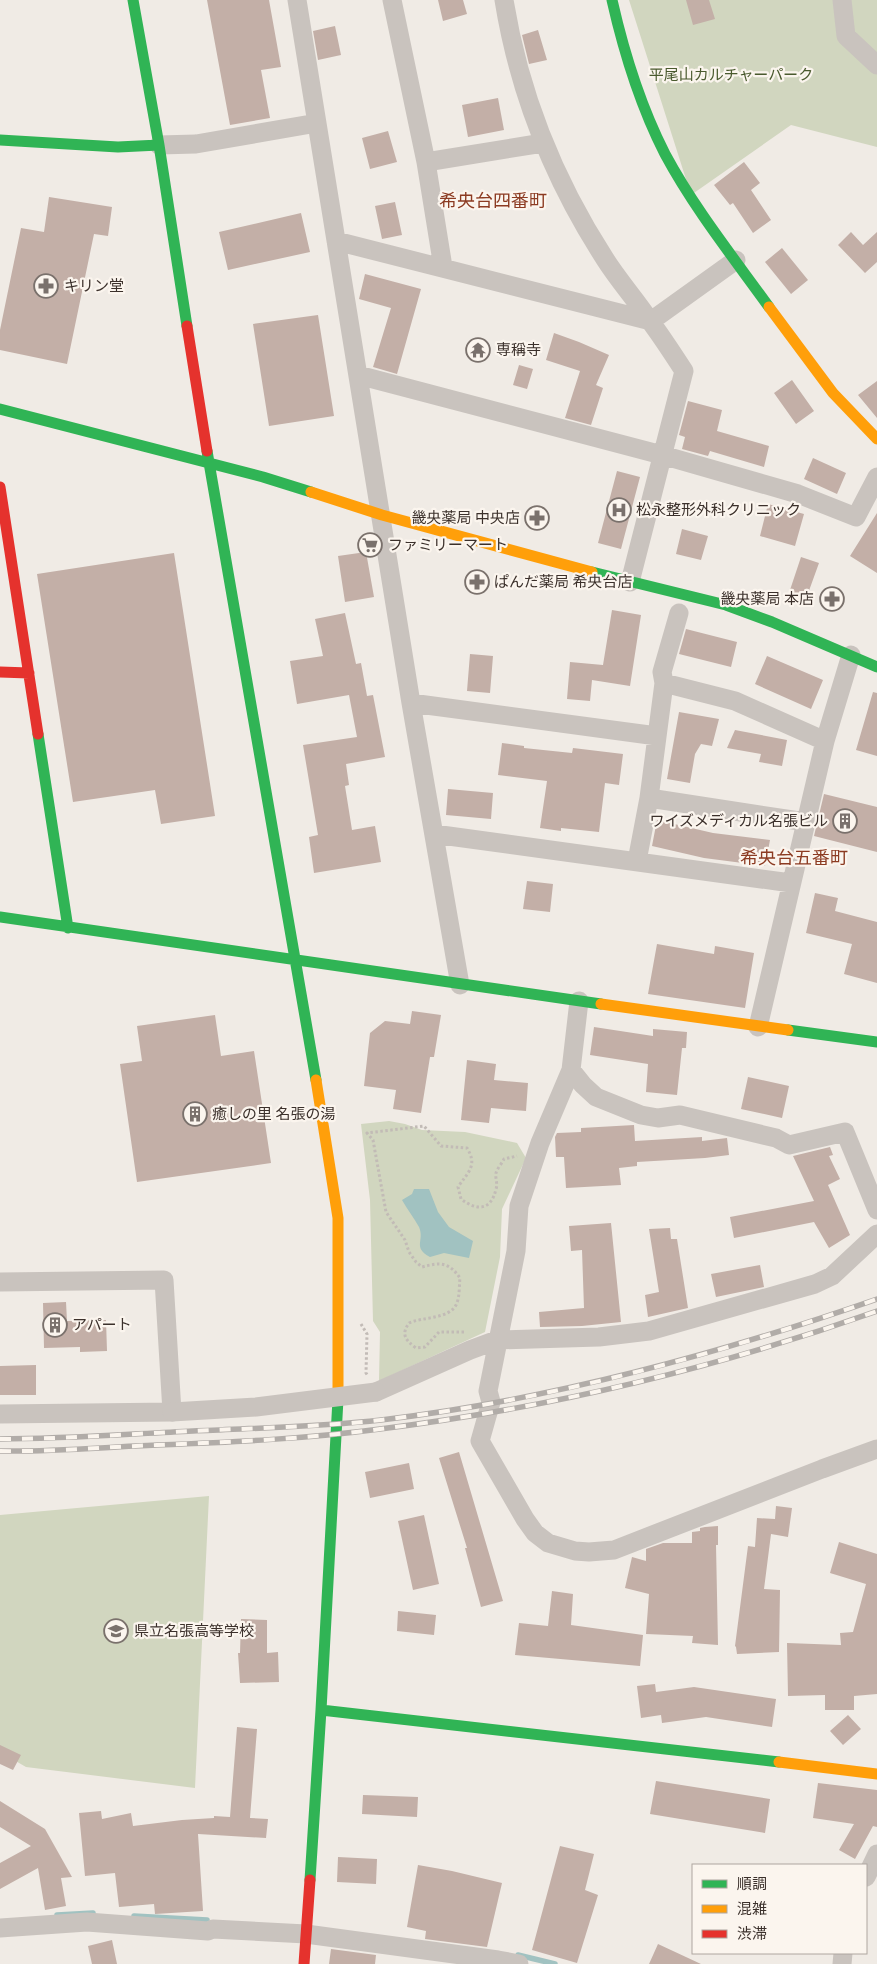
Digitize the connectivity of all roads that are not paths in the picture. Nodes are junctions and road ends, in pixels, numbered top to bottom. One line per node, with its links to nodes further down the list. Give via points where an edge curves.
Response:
1 (133, 0): 11 (street)
2 (297, 0): 8 (street)
3 (392, 0): 12 (street)
4 (504, 0): 10 (street, via 515,58)
5 (612, 0): 14 (street, via 638,94 666,154)
6 (842, 0): 7 (street, via 846,36)
7 (877, 65)
8 (317, 124): 11 (street, via 196,144); 13 (street)
9 (0, 140): 11 (street, via 118,147)
10 (543, 143): 12 (street); 16 (street, via 578,215)
11 (159, 145): 21 (street)
12 (426, 162): 15 (street)
13 (336, 241): 15 (street); 17 (street)
14 (736, 260): 16 (street); 19 (street, via 821,379)
15 (443, 267): 16 (street)
16 (651, 321): 20 (street, via 684,371)
17 (358, 375): 20 (street); 24 (street)
18 (0, 409): 21 (street)
19 (877, 439)
20 (662, 455): 22 (street, via 798,494 856,517); 25 (street)
21 (209, 464): 24 (street, via 263,477); 42 (street)
22 (877, 477)
23 (0, 487): 30 (street)
24 (382, 515): 25 (street); 32 (street)
25 (630, 582): 27 (street, via 726,605)
26 (679, 613): 31 (street, via 662,672)
27 (851, 654): 28 (street); 34 (street)
28 (877, 667)
29 (0, 672): 30 (street)
30 (30, 673): 41 (street)
31 (664, 683): 33 (street); 34 (street, via 735,701)
32 (411, 702): 33 (street); 37 (street)
33 (657, 736): 35 (street)
34 (826, 741): 36 (street)
35 (649, 798): 36 (street); 38 (street)
36 (806, 822): 39 (street)
37 (434, 834): 38 (street); 43 (street)
38 (637, 861): 39 (street)
39 (791, 883): 45 (street)
40 (0, 917): 41 (street)
41 (68, 928): 42 (street)
42 (296, 959): 43 (street); 55 (street, via 338,1218 339,1376)
43 (460, 985): 44 (street)
44 (579, 1001): 45 (street); 47 (street)
45 (758, 1027): 46 (street)
46 (877, 1042)
47 (571, 1070): 48 (street, via 596,1098 641,1115 658,1118 680,1115 776,1138 789,1145 845,1132); 51 (street, via 540,1143 519,1206 516,1251)
48 (877, 1210)
49 (877, 1234): 51 (street, via 832,1276 815,1284 663,1328 599,1337)
50 (0, 1282): 52 (street, via 164,1280)
51 (498, 1340): 52 (street, bridge, via 376,1392 256,1407); 54 (street, via 488,1391 491,1402 480,1441 525,1519 548,1543 576,1551 614,1550)
52 (172, 1412): 53 (street)
53 (0, 1414)
54 (877, 1449)
55 (321, 1710): 56 (street); 60 (street)
56 (877, 1774)
57 (877, 1854): 58 (street)
58 (867, 1875)
59 (0, 1928): 60 (street, via 87,1922)
60 (306, 1934): 61 (street); 62 (street)
61 (304, 1964)
62 (519, 1964)

